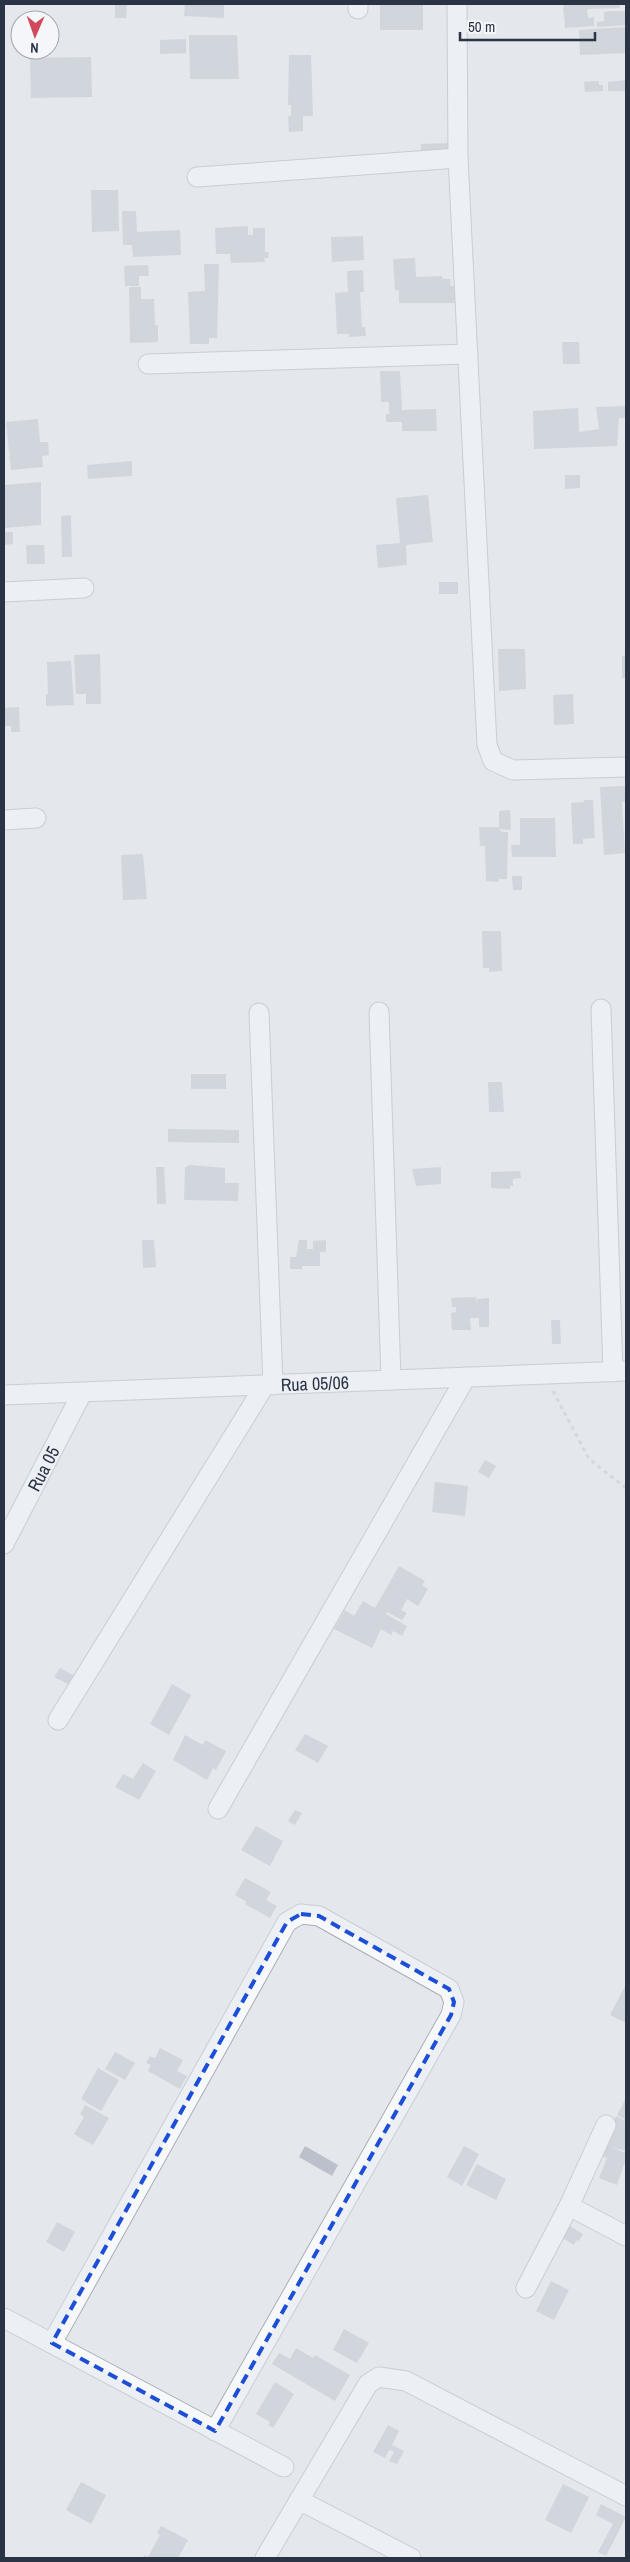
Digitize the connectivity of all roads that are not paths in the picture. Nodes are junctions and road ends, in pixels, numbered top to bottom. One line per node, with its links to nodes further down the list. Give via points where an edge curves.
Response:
1 (457, 4): 2 (street)
2 (458, 158): 3 (street); 4 (street)
3 (196, 177)
4 (468, 354): 5 (street); 8 (street, via 487,745 493,761 513,770)
5 (148, 364)
6 (84, 588): 7 (street)
7 (4, 592)
8 (626, 767)
9 (36, 818): 10 (street)
10 (4, 820)
11 (601, 1010): 14 (street)
12 (379, 1012): 16 (street)
13 (258, 1013): 17 (street)
14 (620, 1372): 15 (street, Rua 05/06)
15 (466, 1377): 16 (street, Rua 05/06); 22 (street)
16 (392, 1380): 17 (street, Rua 05/06)
17 (269, 1385): 18 (street, Rua 05/06); 21 (street)
18 (82, 1393): 19 (street, Rua 05/06); 20 (street, Rua 05)
19 (4, 1395)
20 (4, 1544)
21 (58, 1720)
22 (218, 1809)
23 (606, 2125): 24 (street)
24 (569, 2206): 25 (street); 26 (street)
25 (626, 2236)
26 (526, 2288)
27 (4, 2318): 28 (street)
28 (52, 2343): 29 (street); 29 (street, via 287,1922 301,1914 318,1916 449,1989 454,2002 451,2015)
29 (215, 2431): 30 (street)
30 (284, 2467)
31 (626, 2496): 32 (street, via 406,2381 379,2376 368,2384)
32 (299, 2500): 33 (street); 34 (street)
33 (265, 2558)
34 (411, 2558)

